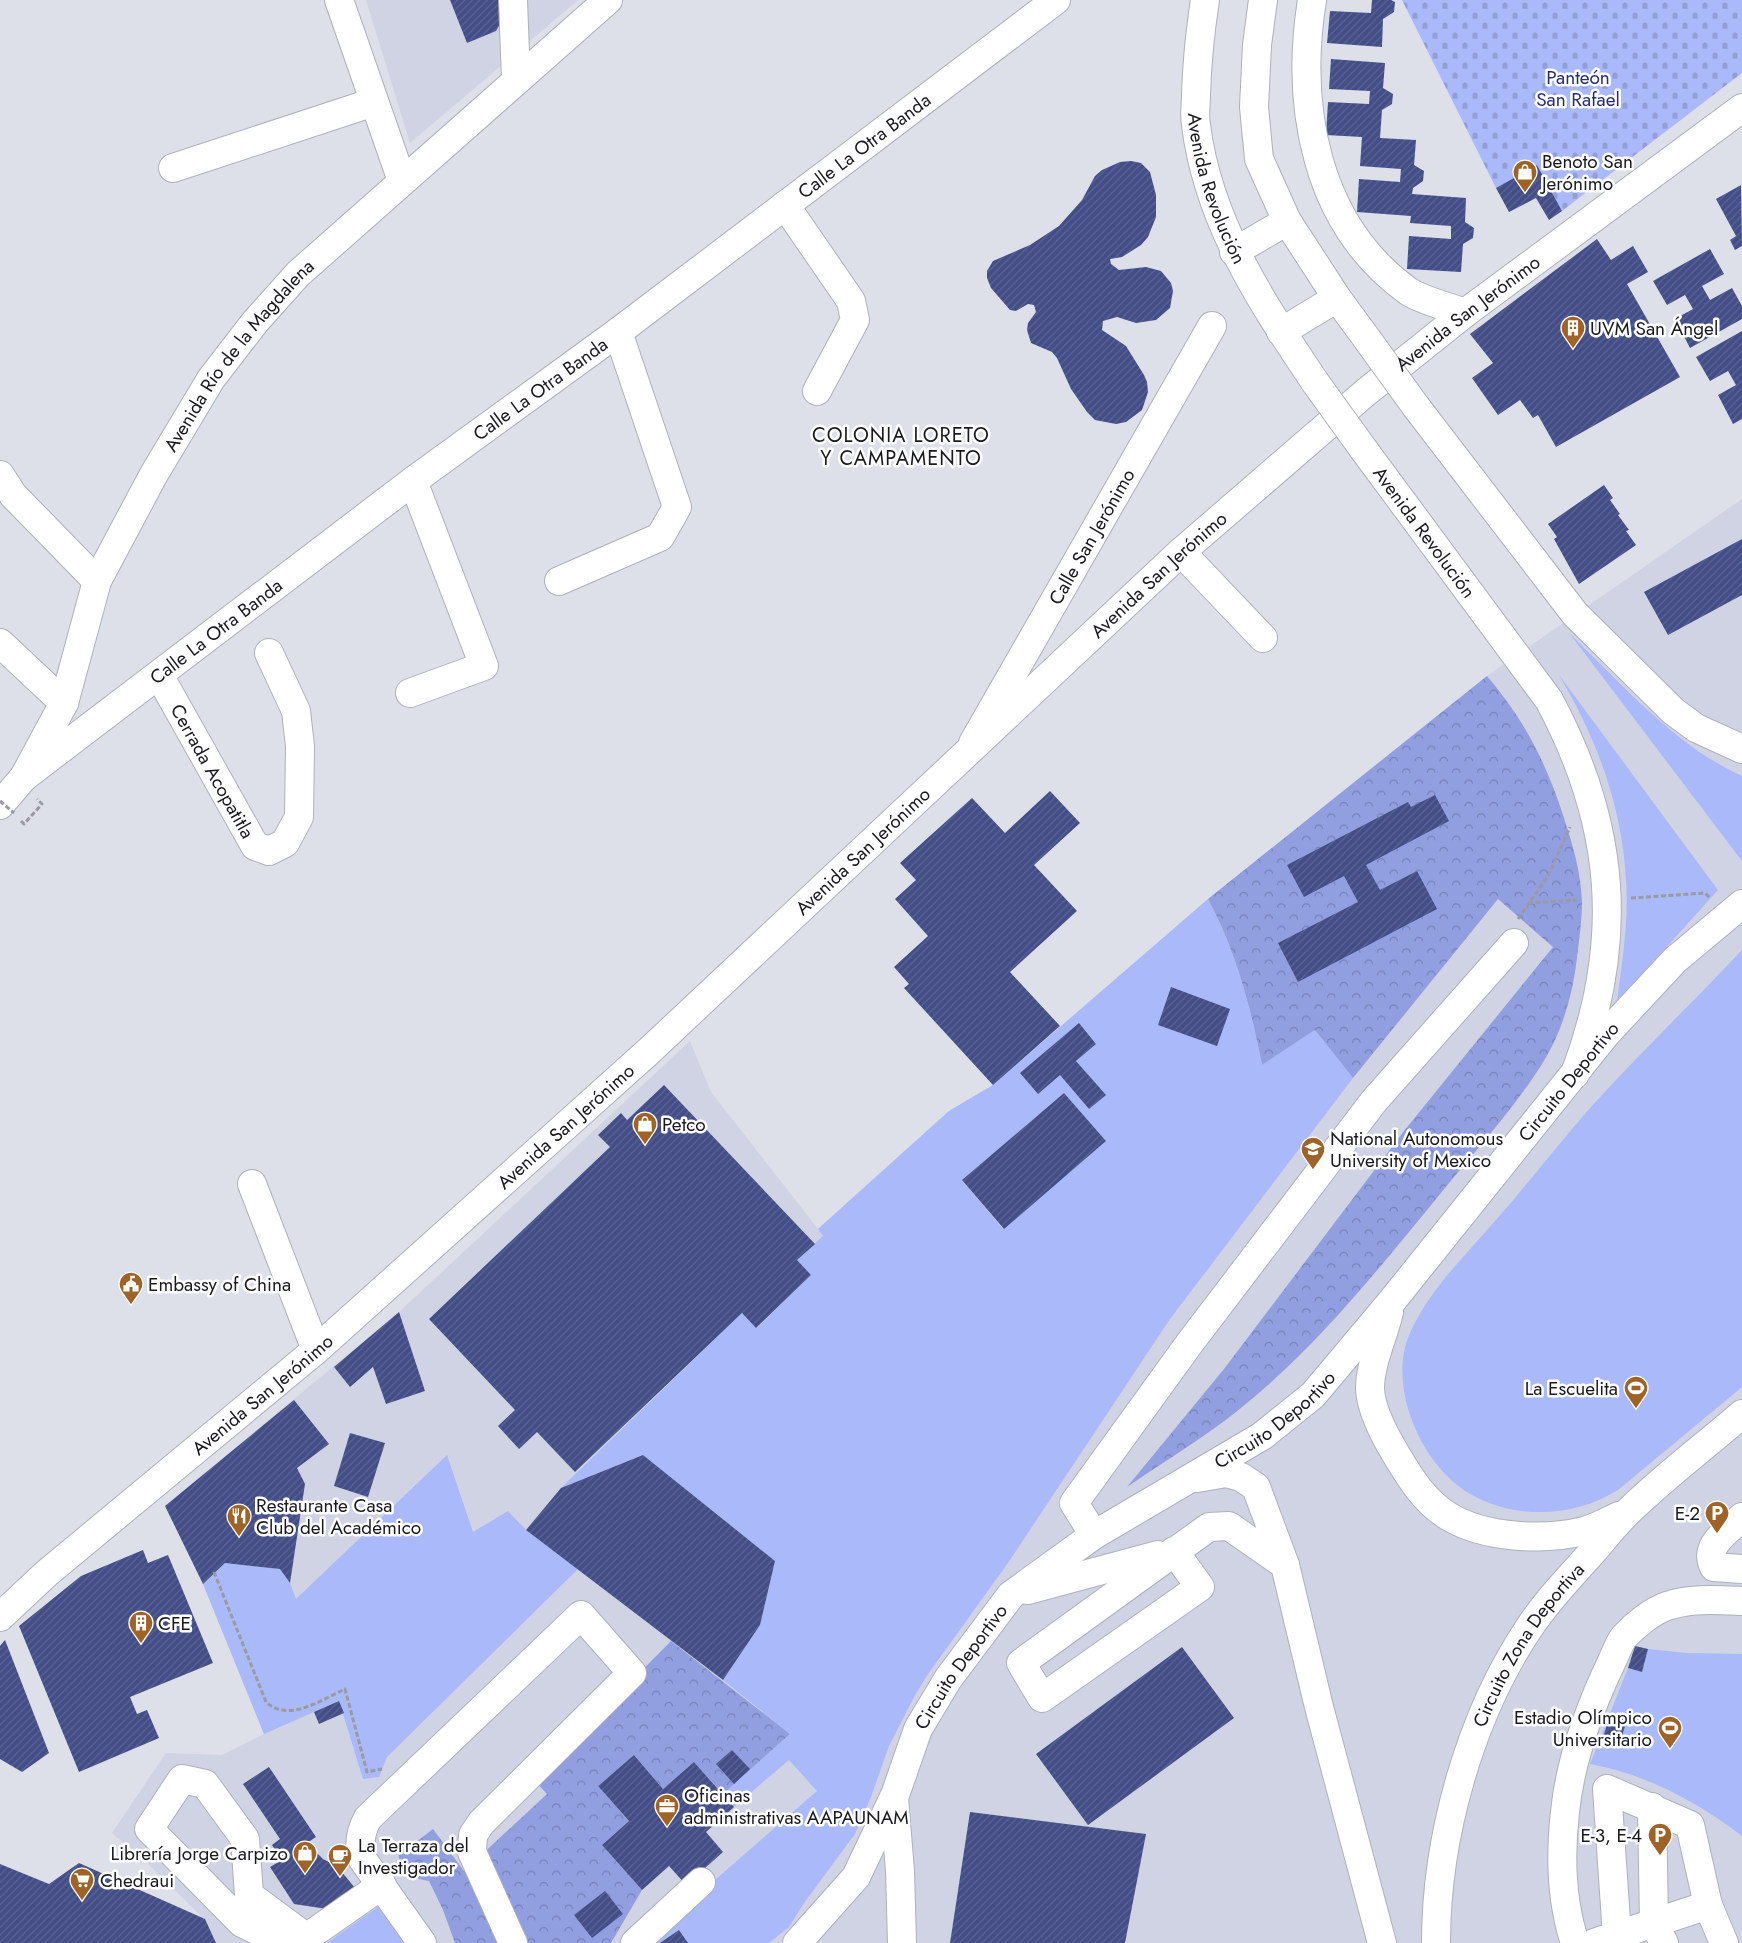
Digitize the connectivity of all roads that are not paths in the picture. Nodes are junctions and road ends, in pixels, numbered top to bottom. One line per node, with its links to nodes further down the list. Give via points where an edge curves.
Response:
1 (339, 0): 9 (street)
2 (513, 0): 8 (street)
3 (608, 0): 8 (street, Avenida Río de la Magdalena)
4 (1056, 0): 13 (street, Calle La Otra Banda)
5 (1205, 0): 15 (street, Avenida Revolución, via 1197,48 1195,124 1208,188)
6 (1264, 0): 14 (street, via 1256,45 1254,107 1259,159)
7 (1312, 0): 17 (street, via 1307,42 1307,89 1316,148 1332,201 1367,251 1410,292)
8 (516, 80): 12 (street, Avenida Río de la Magdalena)
9 (374, 102): 11 (street); 12 (street)
10 (1742, 108): 17 (street, Avenida San Jerónimo)
11 (172, 168)
12 (402, 181): 25 (street, Avenida Río de la Magdalena, via 298,274 211,379 154,474)
13 (785, 205): 19 (street, Calle La Otra Banda); 21 (street, via 851,300 855,320)
14 (1287, 221): 15 (street); 16 (street)
15 (1234, 252): 20 (street, Avenida Revolución)
16 (1337, 298): 20 (street); 34 (street, bridge, via 1574,614 1673,711 1696,728)
17 (1464, 313): 24 (street, Avenida San Jerónimo, via 1365,393)
18 (1212, 326): 33 (street, Calle San Jerónimo)
19 (618, 332): 23 (street, Calle La Otra Banda); 26 (street, via 677,507 660,537)
20 (1281, 332): 39 (street, Avenida Revolución, bridge, via 1549,700 1588,788 1606,873 1607,941 1597,1009)
21 (817, 391)
22 (0, 475): 25 (street, via 13,495)
23 (413, 481): 30 (street, Calle La Otra Banda); 31 (street, via 484,666)
24 (1181, 552): 27 (street); 33 (street, Avenida San Jerónimo)
25 (97, 581): 32 (street, Avenida Río de la Magdalena)
26 (559, 581)
27 (1263, 638)
28 (0, 643): 32 (street)
29 (269, 653): 30 (street, Cerrada Acopatitla, via 296,711 300,746 299,817 284,843 268,852 255,846)
30 (159, 675): 35 (street, Calle La Otra Banda)
31 (410, 694)
32 (64, 703): 35 (street, Avenida Río de la Magdalena)
33 (970, 748): 42 (street, Avenida San Jerónimo, via 649,1051)
34 (1742, 749)
35 (24, 777): 36 (street, Avenida Río de la Magdalena)
36 (7, 809)
37 (1742, 904): 39 (street, Circuito Deportivo, via 1681,954 1645,990)
38 (1514, 943): 47 (street, via 1374,1101 1195,1336 1074,1503)
39 (1575, 1074): 41 (street, Circuito Deportivo)
40 (252, 1184): 42 (street)
41 (1392, 1301): 44 (street, Circuito Deportivo, via 1313,1395 1262,1436); 45 (street, via 1372,1368 1370,1391 1390,1445 1414,1485 1447,1516 1479,1530 1523,1538 1585,1531)
42 (316, 1350): 53 (street, Avenida San Jerónimo, via 47,1572)
43 (1742, 1414): 45 (street, Circuito Zona Deportiva)
44 (1191, 1478): 47 (street, Circuito Deportivo); 49 (street, via 1226,1474 1241,1477 1256,1487)
45 (1630, 1510): 68 (street, Circuito Zona Deportiva, via 1552,1596 1504,1669 1469,1752 1452,1808 1441,1866)
46 (1742, 1517): 50 (street, via 1712,1547 1710,1558 1714,1567)
47 (1094, 1535): 51 (street, Circuito Deportivo)
48 (1174, 1551): 48 (street, via 1021,1662 1042,1698 1200,1587); 49 (street, via 1209,1527 1229,1526); 51 (street)
49 (1285, 1565): 67 (street)
50 (1742, 1569)
51 (1012, 1595): 54 (street, Circuito Deportivo, via 948,1679 918,1729)
52 (1742, 1600): 69 (street, via 1701,1600 1666,1606 1623,1638 1600,1686 1582,1738 1565,1812 1562,1870 1566,1910)
53 (0, 1617)
54 (894, 1798): 65 (street, via 856,1877); 66 (street, Circuito Deportivo)
55 (1652, 1807): 58 (street, via 1690,1825); 59 (street); 61 (street, via 1607,1789)
56 (700, 1882): 64 (street)
57 (382, 1885): 60 (street); 62 (street); 63 (street, via 361,1852 360,1836 368,1818 581,1615 632,1673 481,1823 473,1836 472,1852)
58 (1708, 1905): 59 (street); 70 (street)
59 (1659, 1933): 61 (street)
60 (296, 1941): 60 (street, via 249,1895 245,1839 205,1784 182,1779 149,1829 242,1923)
61 (1610, 1941)
62 (422, 1943)
63 (513, 1943)
64 (635, 1943)
65 (807, 1943)
66 (902, 1943)
67 (1382, 1943)
68 (1436, 1943)
69 (1575, 1943)
70 (1724, 1943)

